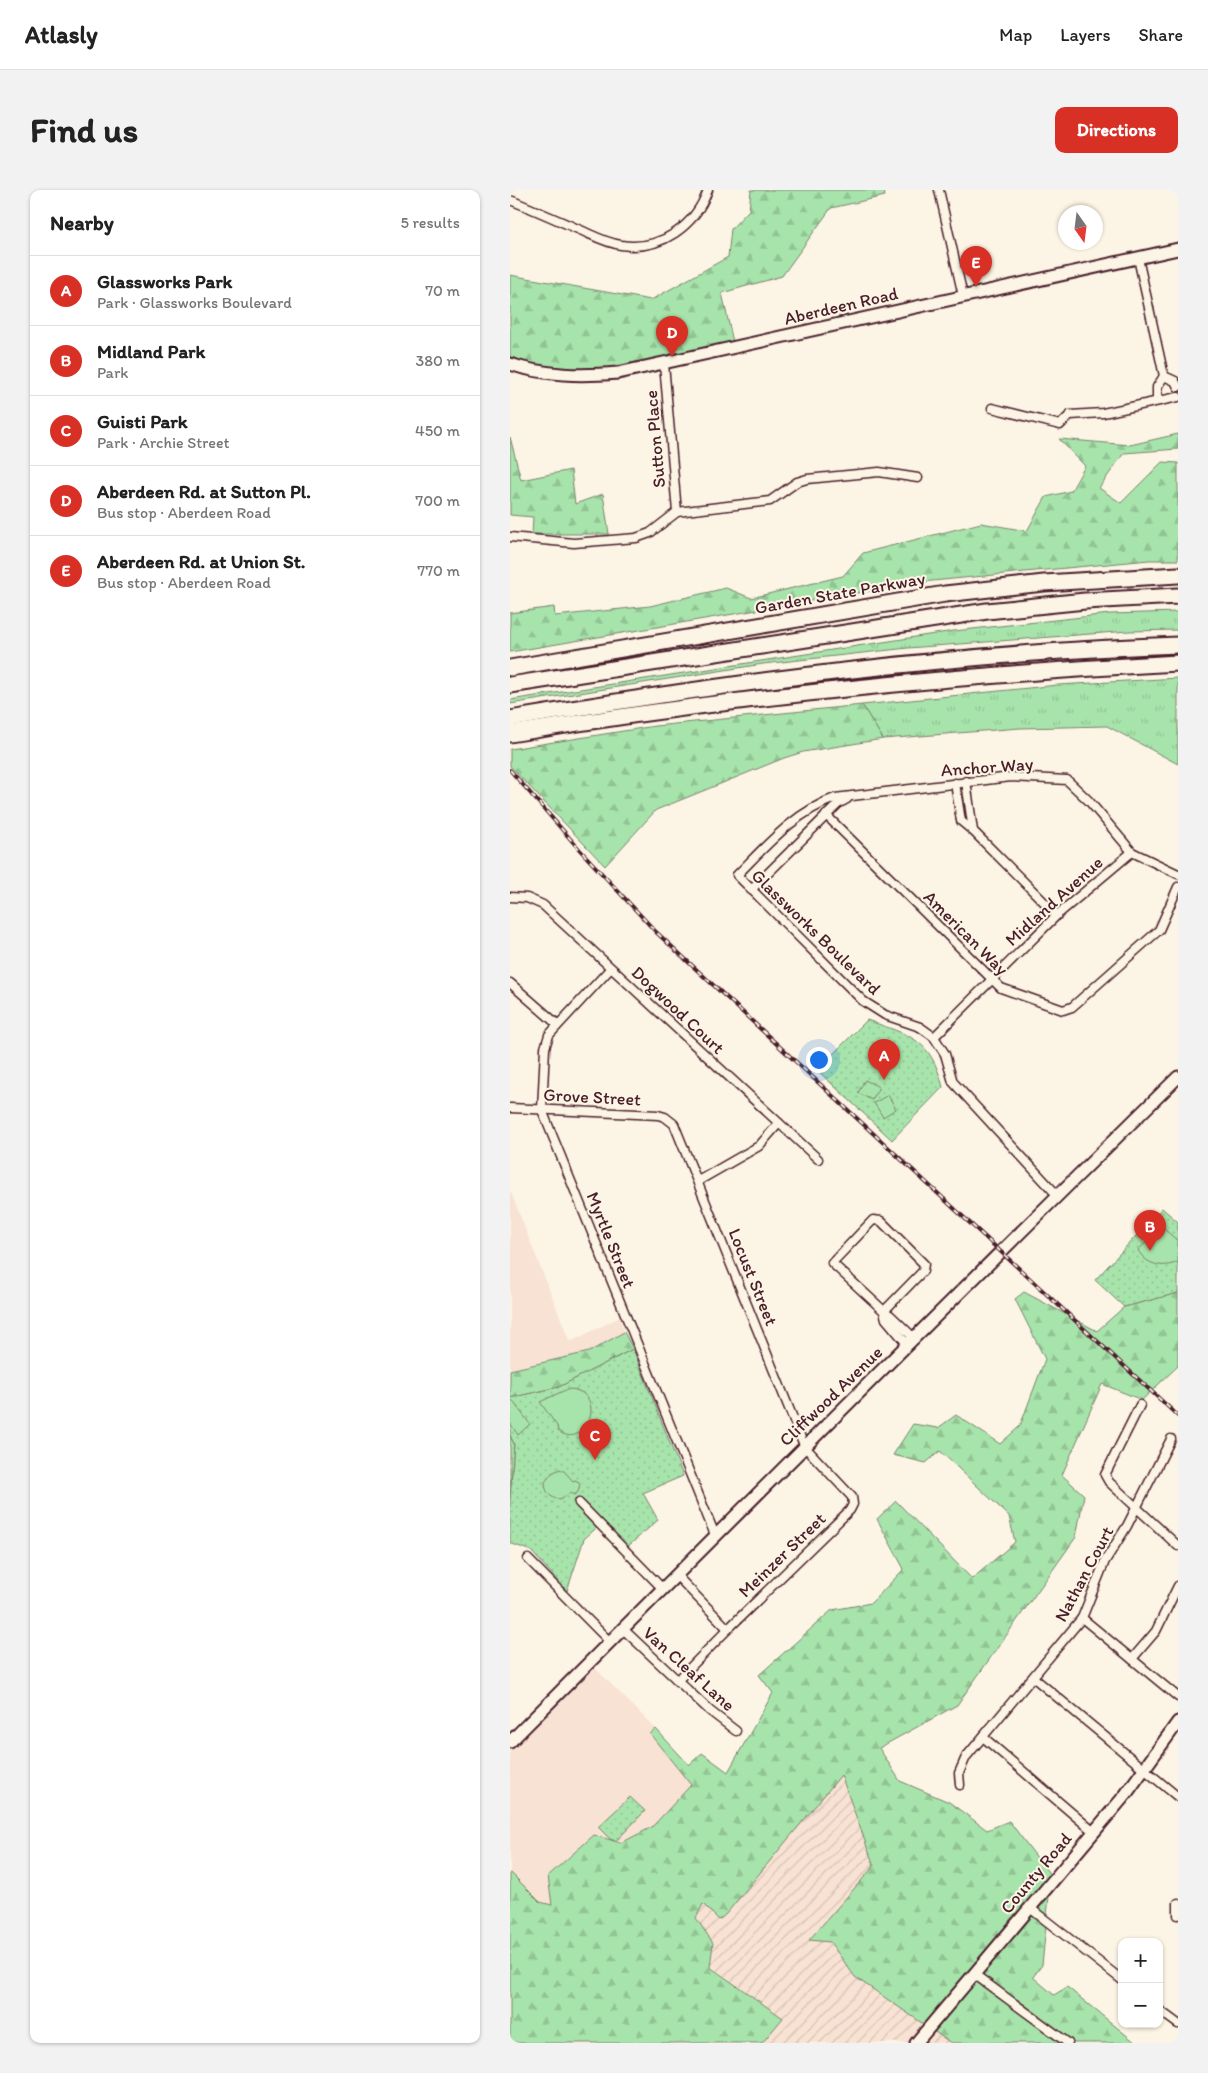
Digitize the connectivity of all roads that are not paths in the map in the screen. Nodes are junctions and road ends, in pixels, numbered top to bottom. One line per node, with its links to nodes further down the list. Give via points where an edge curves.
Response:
1 (708, 190): 3 (street, via 697,213 680,230 660,241 637,246 604,240)
2 (939, 190): 6 (street)
3 (510, 200)
4 (1178, 249): 5 (street, Aberdeen Road)
5 (1138, 258): 6 (street, Aberdeen Road); 9 (street)
6 (962, 296): 8 (street, Aberdeen Road)
7 (510, 364): 8 (street, Aberdeen Road, via 542,372 592,375)
8 (664, 364): 15 (street, Sutton Place)
9 (1164, 376): 10 (street); 12 (street, via 1157,387)
10 (1178, 387)
11 (1178, 397): 12 (street)
12 (1157, 401): 13 (street, via 1103,413 1070,415 1060,425)
13 (992, 408)
14 (918, 478): 15 (street, via 879,472 807,479 760,504)
15 (677, 512): 16 (street, via 650,533 636,538 574,543)
16 (510, 537)
17 (1178, 575): 21 (highway, Garden State Parkway, via 1044,582 936,595)
18 (1178, 596): 22 (highway, via 987,611)
19 (1178, 645): 23 (highway, via 1017,654 825,672)
20 (1178, 663): 24 (highway, via 844,689 648,712)
21 (510, 668)
22 (510, 685)
23 (510, 719)
24 (510, 734)
25 (966, 781): 26 (street, Anchor Way); 29 (street); 30 (street, Anchor Way, via 1010,777 1068,780)
26 (955, 783): 27 (street, Anchor Way); 29 (street, via 961,821)
27 (851, 797): 28 (street, Anchor Way); 32 (street, Anchor Way, via 835,798 809,809)
28 (826, 815): 34 (street, Anchor Way); 38 (street, American Way)
29 (972, 831): 36 (street)
30 (1132, 852): 31 (street, Anchor Way); 36 (street, Midland Avenue)
31 (1178, 874)
32 (736, 875): 34 (street, Glassworks Boulevard)
33 (1178, 887): 38 (street, American Way, via 1159,930 1072,1007 1063,1010 1016,995 1000,988)
34 (751, 890): 41 (street, Glassworks Boulevard, via 863,1001 885,1015 920,1027)
35 (510, 897): 37 (street, Dogwood Court, via 527,898 543,905)
36 (1057, 915): 38 (street, Midland Avenue)
37 (610, 969): 40 (street, Myrtle Street); 46 (street, Dogwood Court)
38 (992, 980): 41 (street, Midland Avenue)
39 (510, 983): 40 (street)
40 (557, 1024): 44 (street, Myrtle Street, via 547,1042)
41 (934, 1037): 49 (street, Glassworks Boulevard, via 945,1054 953,1082)
42 (1178, 1077): 49 (street, Cliffwood Avenue)
43 (510, 1108): 44 (street, Grove Street)
44 (542, 1110): 45 (street, Grove Street, via 658,1115); 57 (street, Myrtle Street)
45 (670, 1121): 48 (street, Locust Street)
46 (779, 1123): 47 (street, Dogwood Court); 48 (street, via 759,1146)
47 (818, 1159)
48 (698, 1181): 54 (street, Locust Street)
49 (1058, 1196): 51 (street, Cliffwood Avenue)
50 (884, 1311): 50 (street, via 832,1263 873,1220 881,1221 924,1264 923,1271); 51 (street)
51 (912, 1342): 54 (street, Cliffwood Avenue)
52 (1140, 1406): 56 (street, via 1105,1475)
53 (1171, 1439): 56 (street, Nathan Court)
54 (805, 1446): 57 (street, Cliffwood Avenue); 65 (street, Meinzer Street, via 849,1493 852,1507)
55 (579, 1504): 62 (street)
56 (1136, 1507): 58 (street); 63 (street, Nathan Court, via 1105,1561)
57 (715, 1535): 60 (street, Cliffwood Avenue)
58 (1178, 1546)
59 (528, 1559): 66 (street)
60 (676, 1575): 62 (street, Cliffwood Avenue); 65 (street)
61 (1178, 1586): 67 (street, via 1156,1631)
62 (662, 1588): 64 (street, Cliffwood Avenue)
63 (1082, 1618): 67 (street); 68 (street, Nathan Court)
64 (622, 1628): 66 (street, Cliffwood Avenue); 69 (street, Van Cleaf Lane)
65 (728, 1629): 69 (street, Meinzer Street)
66 (609, 1641): 74 (street, Cliffwood Avenue)
67 (1132, 1659): 70 (street)
68 (1034, 1678): 73 (street, Nathan Court); 75 (street)
69 (677, 1681): 72 (street, Van Cleaf Lane)
70 (1178, 1697)
71 (1178, 1722): 75 (street, County Road)
72 (736, 1731)
73 (983, 1737): 76 (street, Nathan Court, via 961,1766); 78 (street)
74 (510, 1742)
75 (1144, 1770): 77 (street); 78 (street, County Road)
76 (960, 1785)
77 (1178, 1797)
78 (1094, 1832): 80 (street, County Road)
79 (1178, 1903): 81 (street)
80 (1030, 1908): 82 (street, County Road); 83 (street)
81 (1178, 1915)
82 (974, 1974): 86 (street, County Road); 87 (street)
83 (1118, 1977)
84 (1163, 2013): 85 (street)
85 (1178, 2024)
86 (916, 2043)
87 (1068, 2043)

